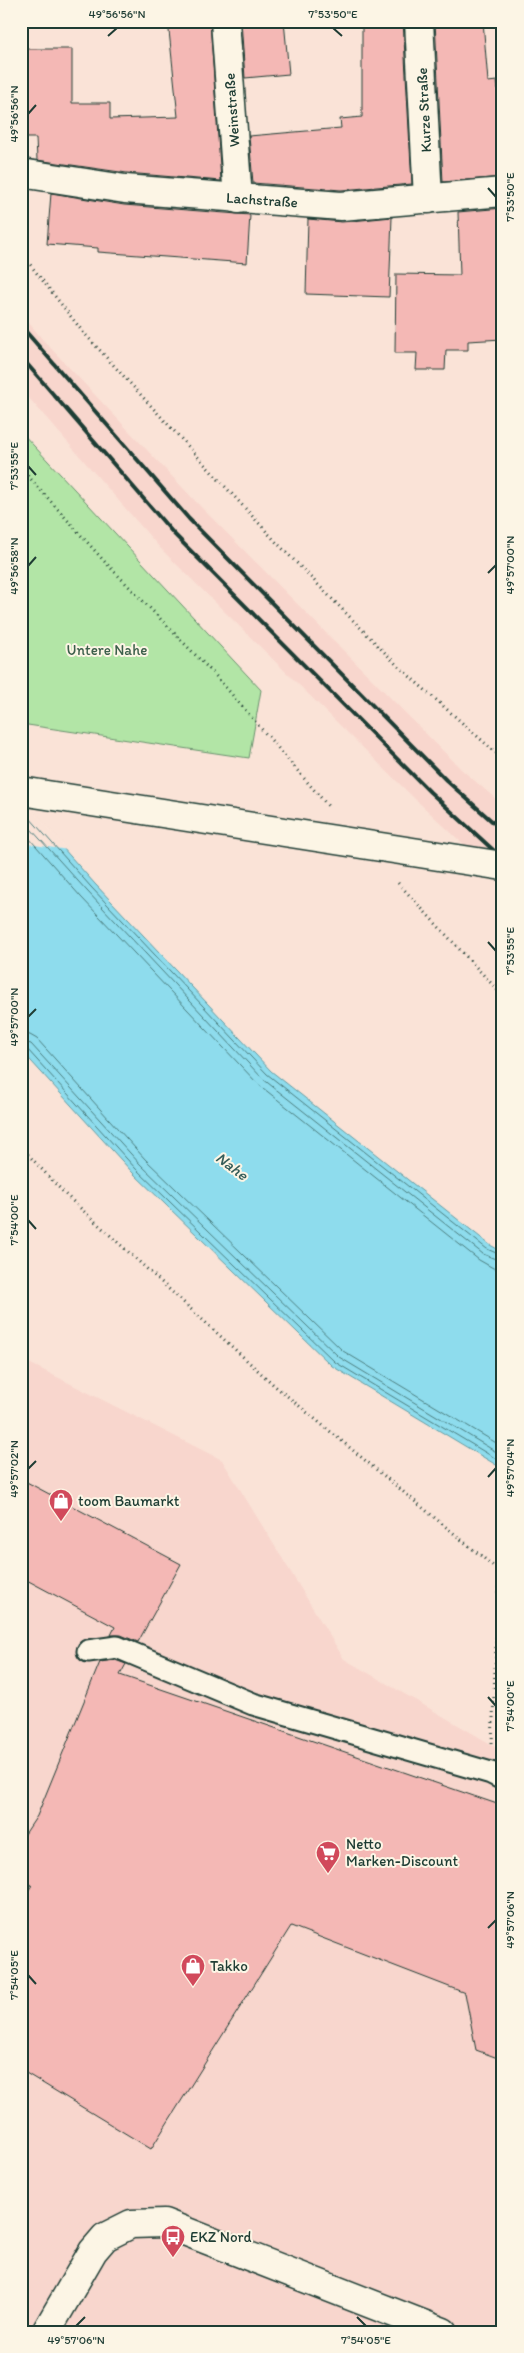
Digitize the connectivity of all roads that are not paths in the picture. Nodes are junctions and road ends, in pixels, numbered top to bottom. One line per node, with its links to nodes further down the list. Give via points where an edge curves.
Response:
1 (225, 21): 5 (main road, Weinstraße)
2 (420, 21): 6 (main road, Kurze Straße)
3 (21, 173): 5 (main road, Lachstraße, via 125,189)
4 (503, 192): 6 (main road, Lachstraße)
5 (238, 199): 6 (main road, Lachstraße, via 341,206)
6 (428, 199)
7 (21, 791): 8 (main road, bridge)
8 (503, 866)
9 (88, 1651): 10 (lane, via 117,1647 253,1704)
10 (497, 1776)
11 (46, 2332): 12 (main road, via 93,2251 106,2237 131,2224 164,2223)
12 (443, 2332)

